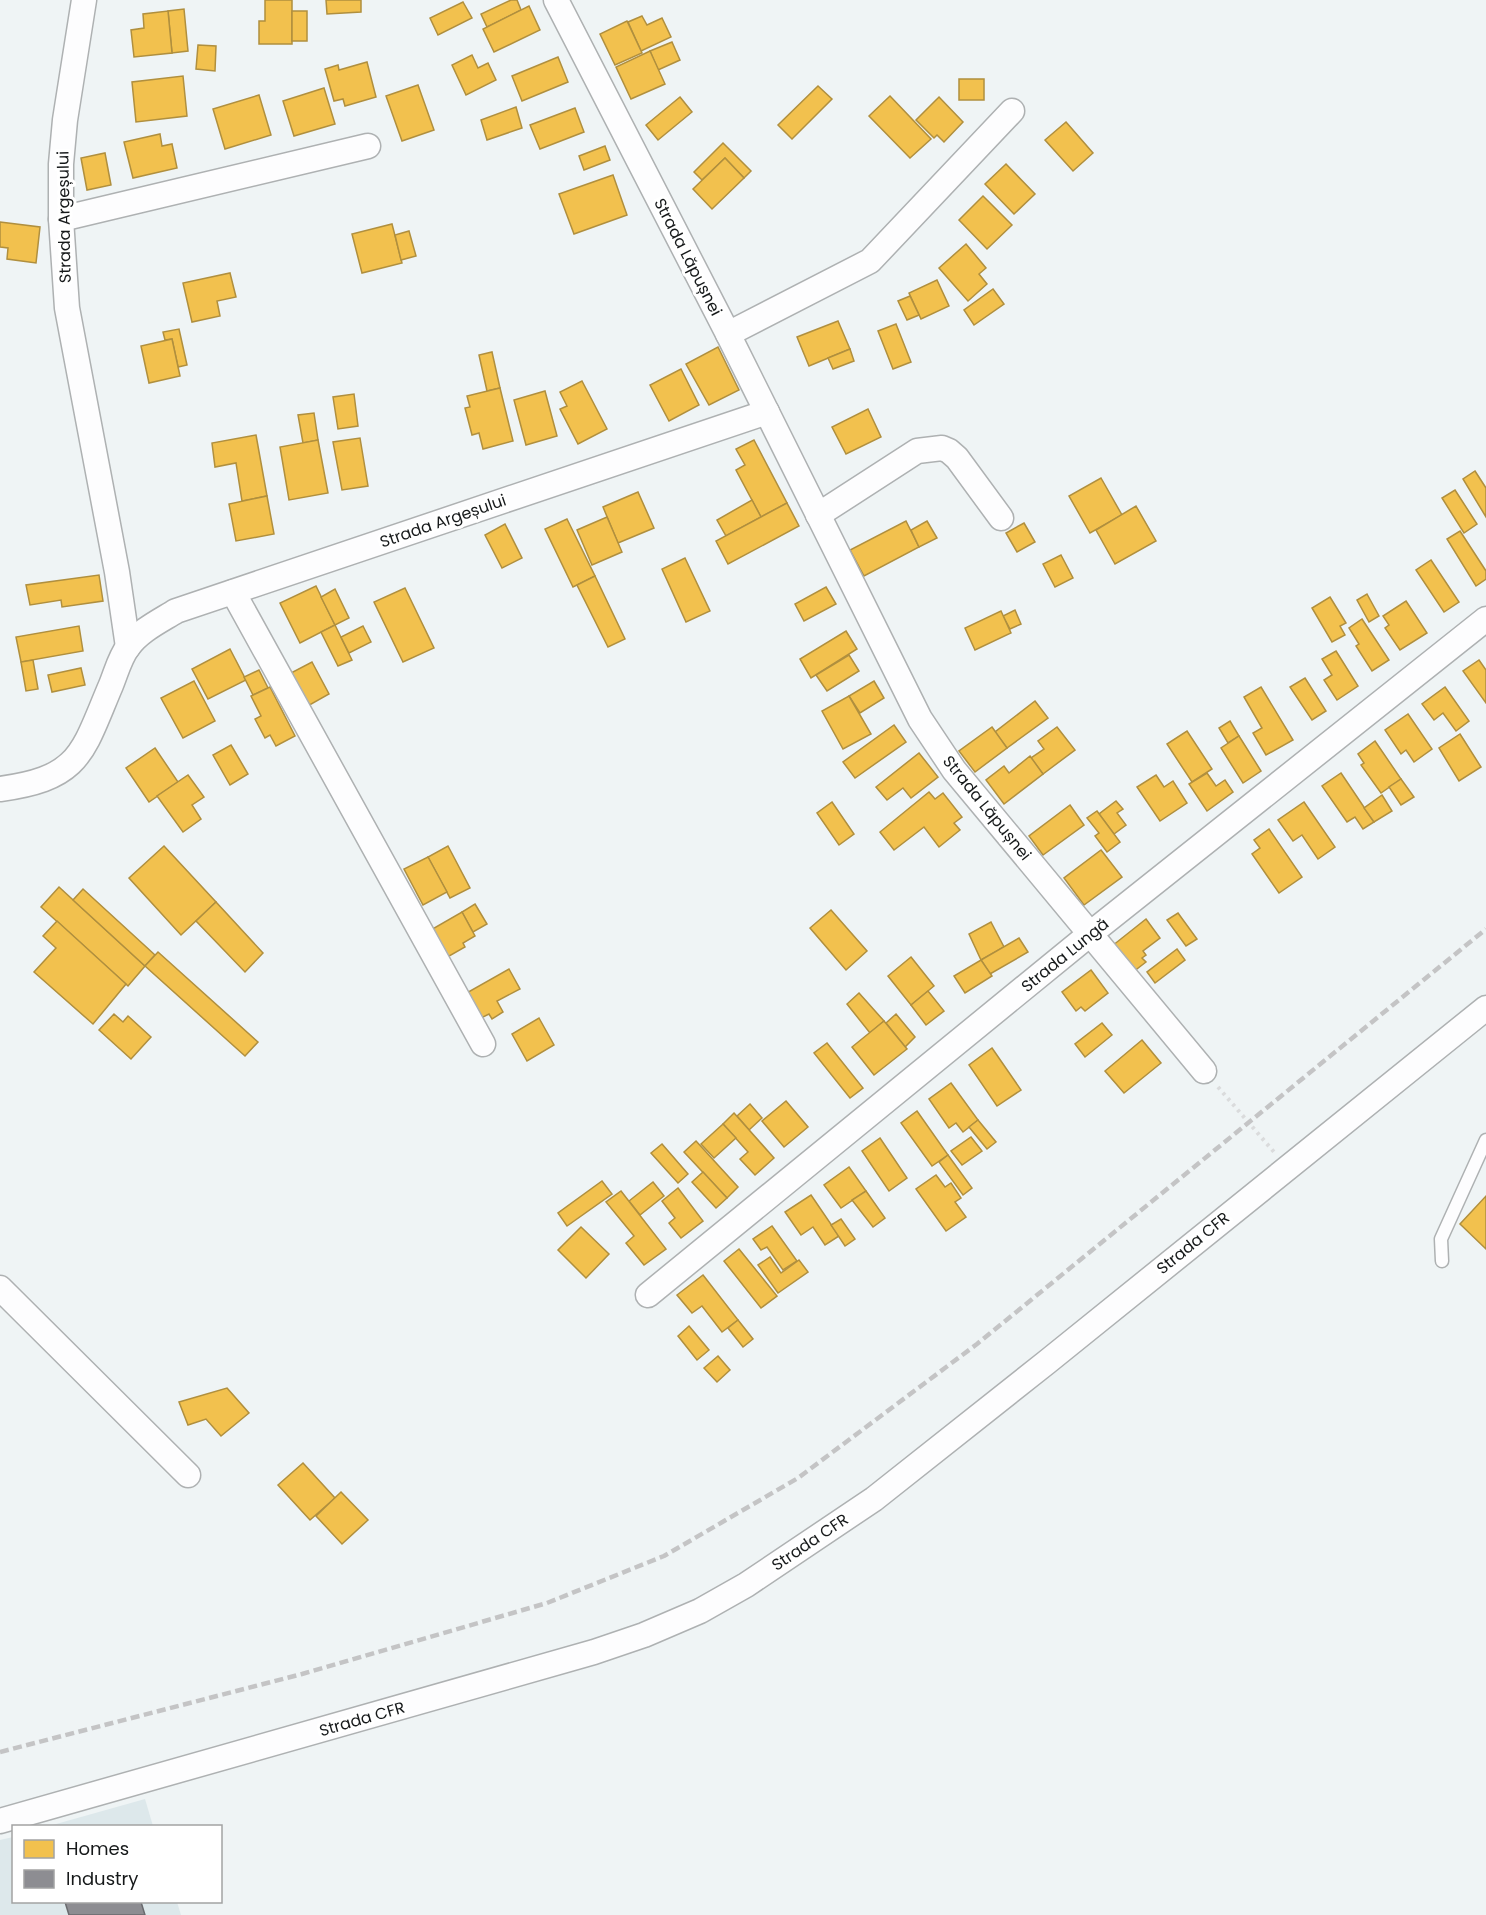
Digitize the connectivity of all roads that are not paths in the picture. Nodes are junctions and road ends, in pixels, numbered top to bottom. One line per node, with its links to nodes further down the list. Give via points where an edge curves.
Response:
1 (84, 0): 5 (street, Strada Argeșului, via 65,120)
2 (556, 0): 6 (street, Strada Lăpușnei)
3 (1012, 111): 6 (street, via 870,261)
4 (368, 146): 5 (street)
5 (61, 219): 12 (street, Strada Argeșului, via 67,308)
6 (728, 334): 7 (street, Strada Lăpușnei)
7 (767, 412): 8 (street, Strada Lăpușnei); 10 (street, Strada Argeșului)
8 (818, 515): 9 (street, via 917,451 942,448 957,458); 14 (street, Strada Lăpușnei, via 920,719 954,770)
9 (1001, 518)
10 (233, 592): 12 (street, Strada Argeșului, via 176,611); 16 (street)
11 (1486, 619): 14 (street, Strada Lungă)
12 (128, 647): 13 (street, Strada Argeșului, via 76,759 46,778)
13 (0, 789)
14 (1090, 934): 17 (street, Strada Lăpușnei); 21 (street, Strada Lungă)
15 (1486, 1008): 23 (street, Strada CFR, via 874,1499 746,1586 700,1611 594,1652)
16 (483, 1044)
17 (1204, 1071)
18 (1486, 1140): 19 (lane, via 1441,1239)
19 (1442, 1261)
20 (0, 1288): 22 (street)
21 (648, 1295)
22 (188, 1474)
23 (0, 1821)

